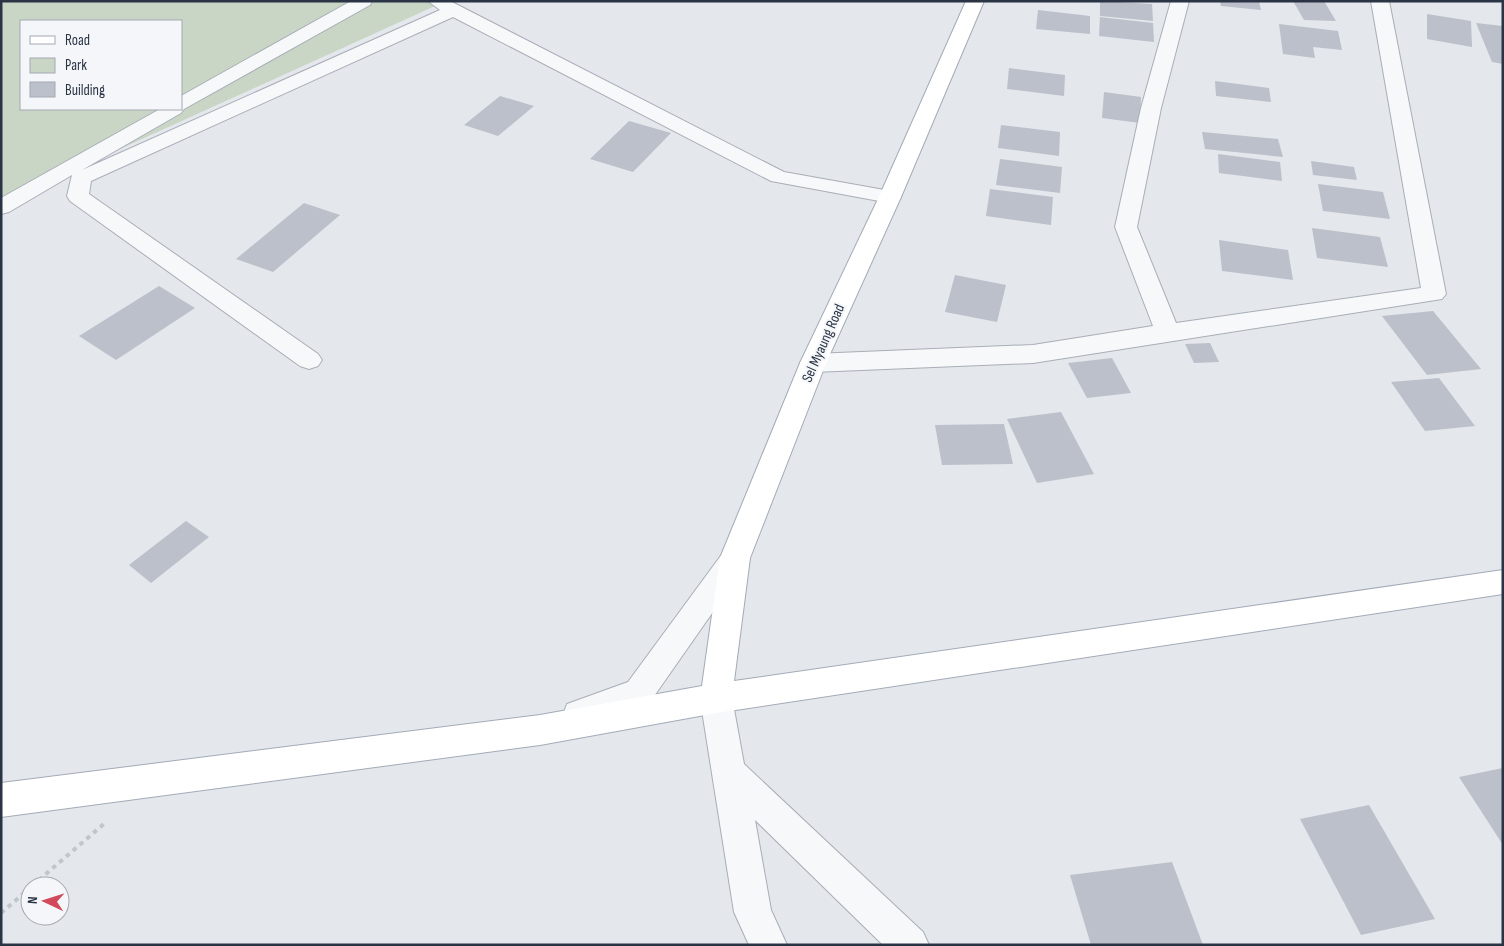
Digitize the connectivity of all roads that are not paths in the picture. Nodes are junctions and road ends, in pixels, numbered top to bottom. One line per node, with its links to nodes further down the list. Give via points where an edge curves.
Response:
1 (364, 1): 6 (street)
2 (975, 1): 8 (main road, Sel Myaung Road)
3 (1180, 1): 10 (street, via 1151,108 1126,227)
4 (1380, 1): 10 (street, via 1434,294)
5 (444, 6): 8 (street, via 778,176); 11 (street, via 81,178 78,196)
6 (182, 103)
7 (172, 110): 9 (street)
8 (890, 198): 12 (main road, Sel Myaung Road)
9 (1, 207)
10 (1168, 332): 12 (street, via 1033,354)
11 (309, 360)
12 (813, 363): 13 (main road, Sel Myaung Road)
13 (734, 558): 15 (main road, Sel Myaung Road); 16 (street, via 639,692)
14 (1500, 586): 15 (main road)
15 (716, 698): 16 (main road); 17 (street)
16 (540, 730): 18 (main road)
17 (728, 771): 19 (street, via 753,912); 20 (street)
18 (1, 800)
19 (768, 945)
20 (910, 945)

